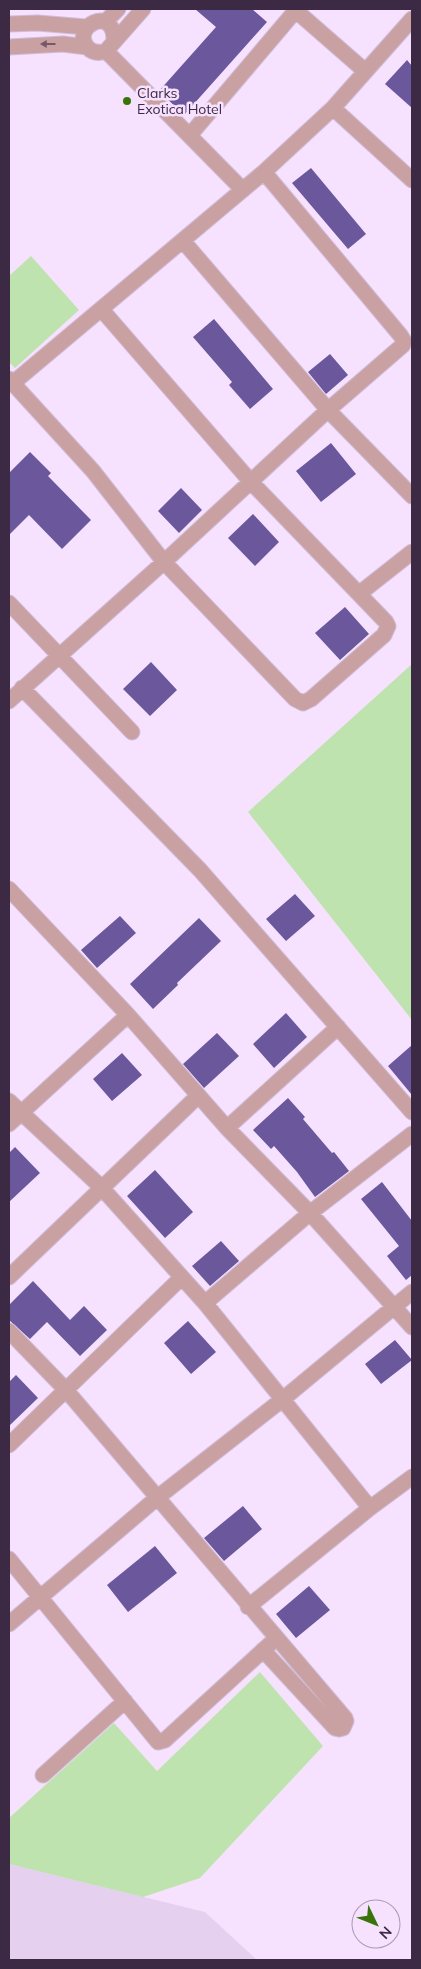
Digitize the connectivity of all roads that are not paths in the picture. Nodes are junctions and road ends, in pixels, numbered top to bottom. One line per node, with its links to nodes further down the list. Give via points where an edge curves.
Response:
1 (118, 9): 5 (street)
2 (143, 9): 9 (street)
3 (296, 9): 12 (street); 14 (street)
4 (412, 19): 8 (street)
5 (105, 22): 7 (street); 9 (street, via 114,33)
6 (9, 24): 7 (street)
7 (86, 27): 11 (street, via 84,41)
8 (407, 36): 12 (street)
9 (110, 45): 11 (street, via 100,53); 14 (street)
10 (9, 47): 11 (street, one-way to 10, via 63,44)
11 (87, 47)
12 (364, 71): 13 (street)
13 (333, 108): 15 (street); 16 (street)
14 (190, 134): 17 (street)
15 (264, 172): 17 (street); 20 (street)
16 (412, 180)
17 (243, 190): 18 (street)
18 (183, 241): 19 (street); 22 (street)
19 (102, 310): 21 (street); 23 (street)
20 (408, 345): 22 (street)
21 (11, 381): 26 (street, via 92,471)
22 (328, 410): 23 (street); 24 (street)
23 (251, 482): 26 (street); 27 (street)
24 (412, 496)
25 (412, 552): 27 (street)
26 (164, 562): 27 (street, via 303,703 387,630 386,622); 29 (street)
27 (360, 593)
28 (9, 604): 29 (street)
29 (59, 656): 30 (street); 32 (street)
30 (22, 688): 31 (street); 35 (street, via 200,870)
31 (9, 701)
32 (132, 732)
33 (9, 889): 34 (street)
34 (128, 1015): 36 (street); 39 (street)
35 (338, 1027): 38 (street); 41 (street)
36 (198, 1096): 41 (street); 43 (street)
37 (9, 1101): 39 (street)
38 (412, 1112)
39 (20, 1113): 40 (street); 43 (street)
40 (9, 1124)
41 (227, 1128): 44 (street)
42 (412, 1134): 44 (street)
43 (101, 1187): 45 (street); 46 (street)
44 (310, 1213): 48 (street); 49 (street)
45 (9, 1276)
46 (181, 1278): 48 (street); 52 (street)
47 (412, 1292): 49 (street)
48 (205, 1303): 53 (street)
49 (394, 1306): 50 (street); 53 (street)
50 (412, 1327)
51 (9, 1331): 52 (street)
52 (66, 1390): 54 (street); 56 (street)
53 (283, 1399): 56 (street); 57 (street)
54 (9, 1445)
55 (412, 1477): 57 (street)
56 (158, 1497): 59 (street); 60 (street)
57 (370, 1508): 60 (street)
58 (9, 1559): 59 (street)
59 (40, 1598): 61 (street); 64 (street)
60 (248, 1607): 62 (street)
61 (9, 1624)
62 (276, 1639): 63 (street); 63 (street, via 344,1718 343,1728 335,1728)
63 (263, 1650): 64 (street, via 162,1742 155,1739)
64 (124, 1701): 65 (street)
65 (43, 1775)

